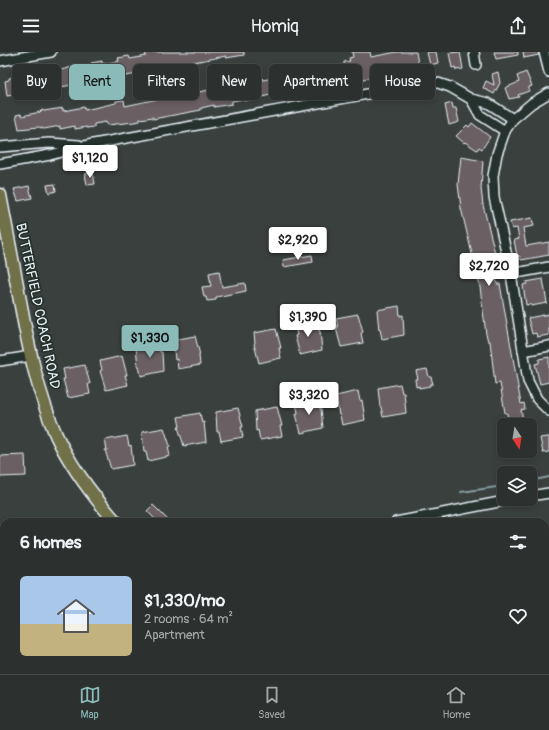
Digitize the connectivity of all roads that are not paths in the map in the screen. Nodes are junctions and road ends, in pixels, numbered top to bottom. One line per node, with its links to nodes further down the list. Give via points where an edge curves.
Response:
1 (51, 52): 4 (street)
2 (474, 52): 5 (street)
3 (544, 52): 6 (street)
4 (0, 61)
5 (476, 65)
6 (549, 72)
7 (549, 93): 9 (street)
8 (471, 99): 9 (street, via 488,103); 10 (street, via 480,114); 11 (street, via 450,87 428,83)
9 (513, 119): 10 (street)
10 (505, 131): 16 (street, via 493,176 494,197)
11 (88, 145): 12 (street, via 48,143); 13 (street)
12 (0, 148)
13 (0, 164)
14 (0, 196): 19 (main road, BUTTERFIELD COACH ROAD)
15 (549, 267): 16 (street)
16 (510, 274): 18 (street)
17 (549, 346): 18 (street)
18 (523, 351): 21 (street, via 528,381 537,399)
19 (31, 356): 20 (street); 25 (main road, BUTTERFIELD COACH ROAD, via 43,400 59,440 85,484)
20 (0, 361)
21 (549, 411)
22 (549, 492): 23 (street)
23 (537, 495)
24 (497, 502): 26 (street)
25 (113, 518)
26 (417, 518)

